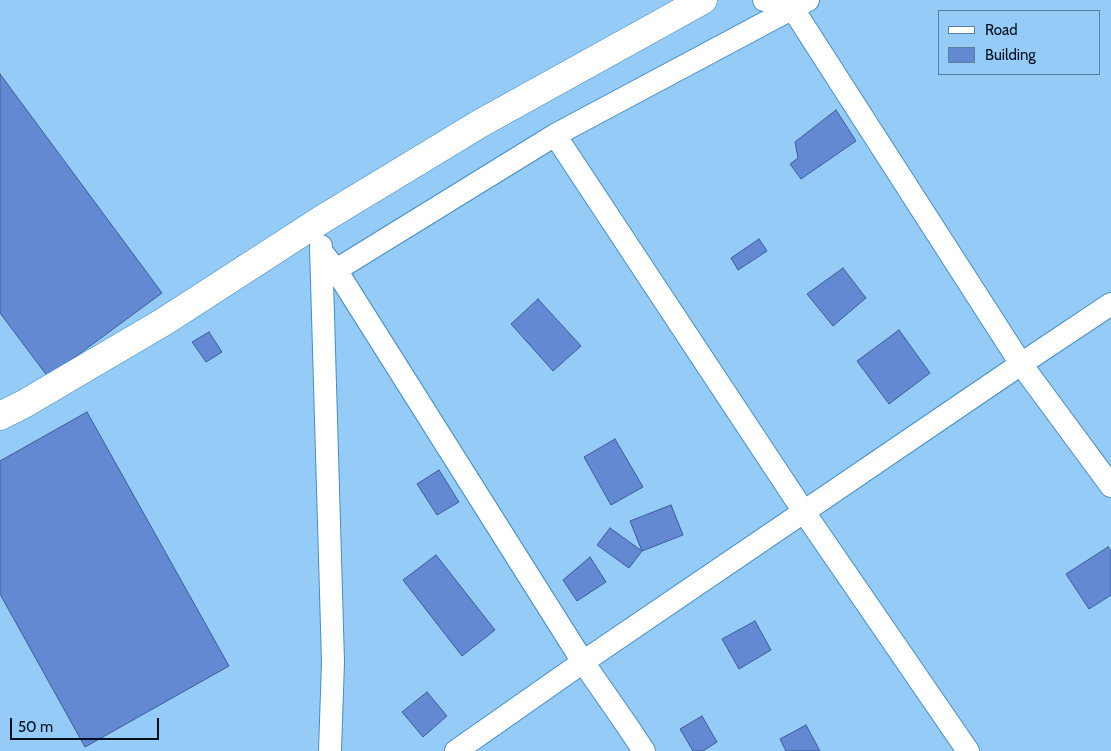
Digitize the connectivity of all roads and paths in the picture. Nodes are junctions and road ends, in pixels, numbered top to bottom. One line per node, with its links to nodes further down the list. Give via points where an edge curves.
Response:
1 (703, 0): 5 (street, via 481,123)
2 (764, 0): 3 (street)
3 (801, 4): 4 (street); 9 (street)
4 (555, 135): 7 (street); 12 (street)
5 (321, 220): 6 (street); 10 (street, via 165,321)
6 (320, 250): 7 (street); 14 (street, via 333,662)
7 (336, 270): 13 (street)
8 (1111, 304): 9 (street)
9 (1021, 364): 11 (street); 12 (street)
10 (0, 416)
11 (1111, 486)
12 (804, 512): 13 (street); 17 (street)
13 (583, 662): 15 (street); 16 (street)
14 (330, 751)
15 (456, 751)
16 (644, 751)
17 (968, 751)

